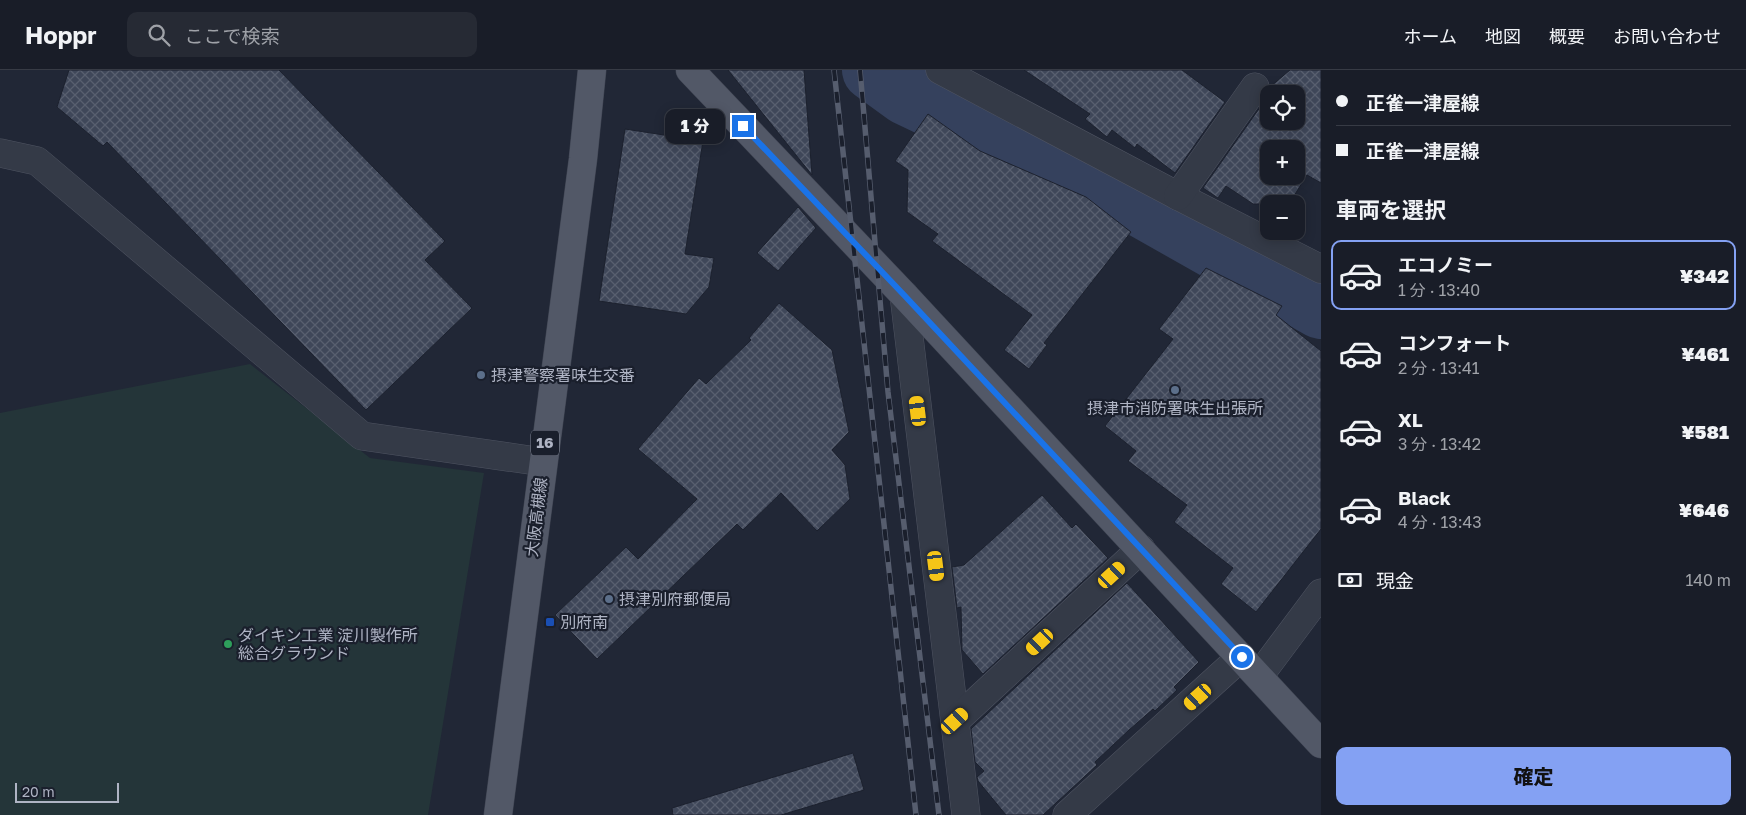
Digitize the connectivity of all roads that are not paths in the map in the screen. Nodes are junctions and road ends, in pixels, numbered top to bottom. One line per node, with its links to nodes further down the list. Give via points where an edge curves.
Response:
1 (592, 70): 9 (main road, 大阪高槻線 / 16)
2 (690, 70): 8 (main road)
3 (940, 70): 6 (street)
4 (1254, 87): 6 (street)
5 (0, 153): 9 (street, via 37,161 362,436)
6 (1178, 196): 7 (street)
7 (1321, 269)
8 (904, 295): 10 (main road); 13 (street)
9 (543, 462): 15 (main road, 大阪高槻線 / 16)
10 (1141, 549): 12 (main road); 13 (street)
11 (1321, 593): 12 (street)
12 (1250, 667): 14 (main road); 17 (street)
13 (955, 721): 16 (street)
14 (1321, 744)
15 (498, 815)
16 (966, 815)
17 (1067, 815)

